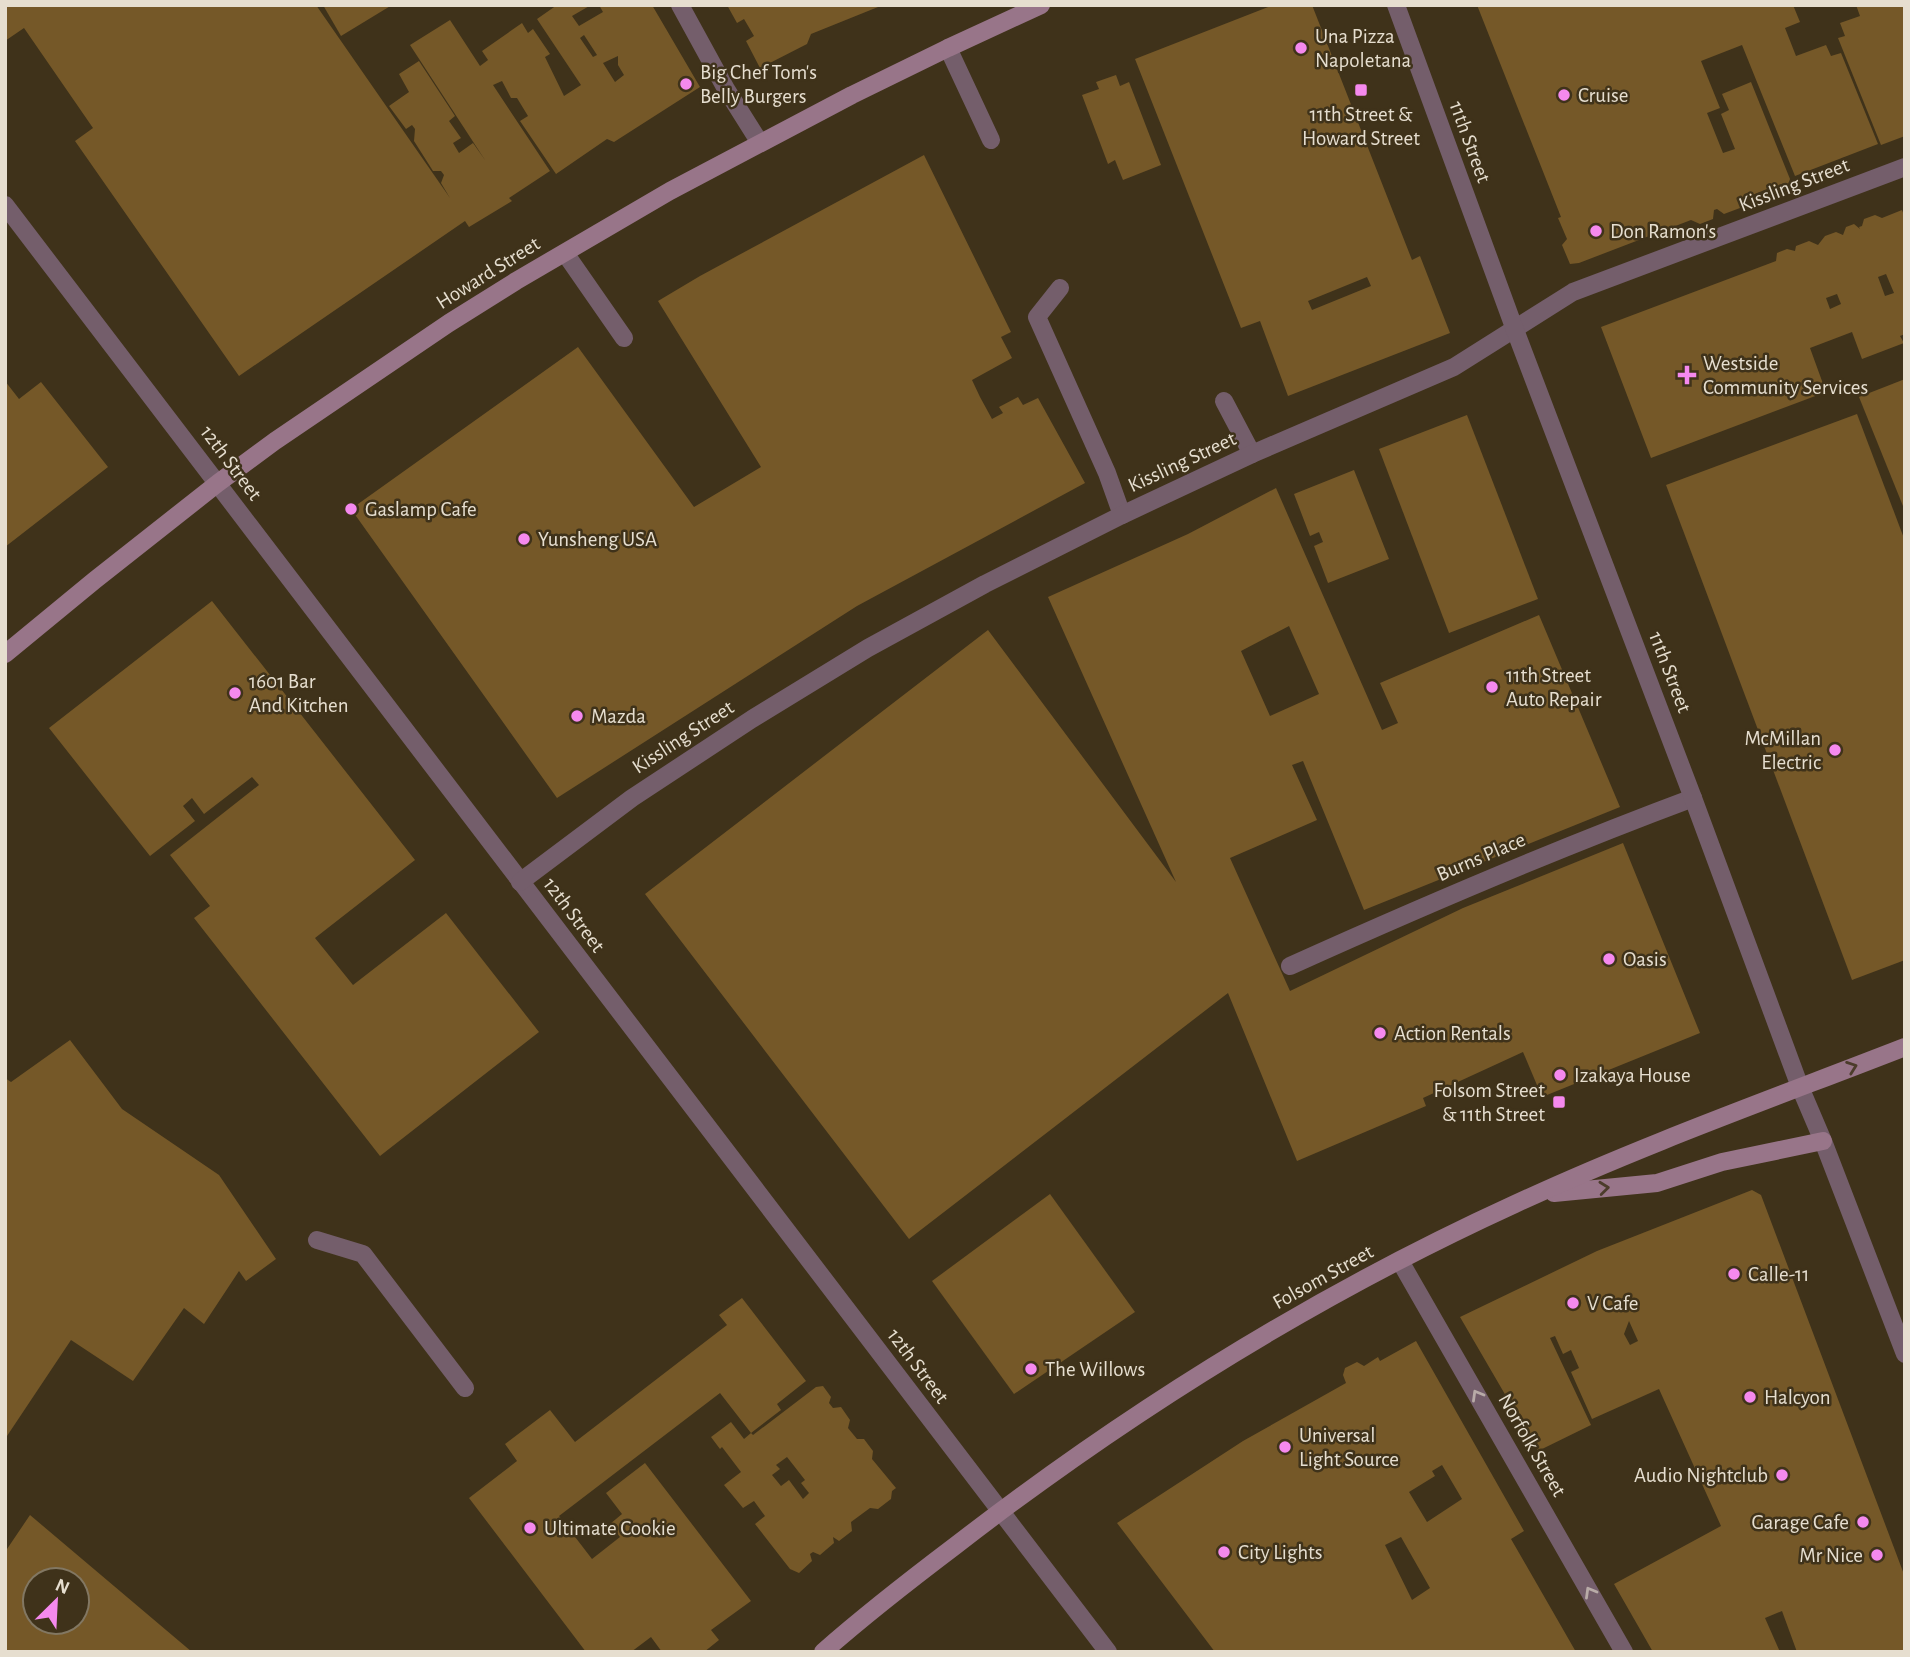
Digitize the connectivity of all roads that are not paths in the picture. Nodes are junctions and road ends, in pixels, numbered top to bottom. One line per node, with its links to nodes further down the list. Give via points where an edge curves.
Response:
1 (680, 5): 6 (street)
2 (1041, 5): 4 (main road, Howard Street)
3 (1396, 5): 11 (street, 11th Street)
4 (948, 48): 5 (street); 6 (main road, Howard Street)
5 (991, 140)
6 (760, 143): 9 (main road, Howard Street)
7 (1905, 167): 11 (street, Kissling Street, via 1573,292)
8 (5, 205): 15 (street, 12th Street)
9 (565, 253): 12 (street); 15 (main road, Howard Street, via 449,323)
10 (1060, 288): 16 (street, via 1037,317)
11 (1516, 330): 14 (street, Kissling Street, via 1454,368); 18 (street, 11th Street)
12 (624, 338)
13 (1224, 401): 14 (street)
14 (1252, 454): 16 (street, Kissling Street)
15 (218, 483): 17 (main road, Howard Street); 19 (street, 12th Street)
16 (1122, 515): 19 (street, Kissling Street, via 868,648 632,798)
17 (5, 654)
18 (1693, 798): 20 (street, Burns Place, via 1590,836); 22 (street, 11th Street)
19 (520, 882): 29 (street, 12th Street)
20 (1290, 967)
21 (1905, 1047): 22 (main road, Folsom Street, one-way to 21)
22 (1800, 1087): 23 (street, 11th Street); 24 (main road, Folsom Street)
23 (1823, 1141): 24 (main road, one-way to 23, via 1657,1183 1722,1162); 27 (street, 11th Street)
24 (1536, 1195): 26 (main road, Folsom Street)
25 (317, 1240): 28 (street, via 363,1255)
26 (1400, 1261): 29 (main road, Folsom Street, via 1187,1382); 32 (street, Norfolk Street, one-way to 26)
27 (1905, 1354)
28 (465, 1388)
29 (1000, 1511): 30 (main road, Folsom Street); 31 (street, 12th Street)
30 (822, 1652)
31 (1108, 1652)
32 (1624, 1652)

